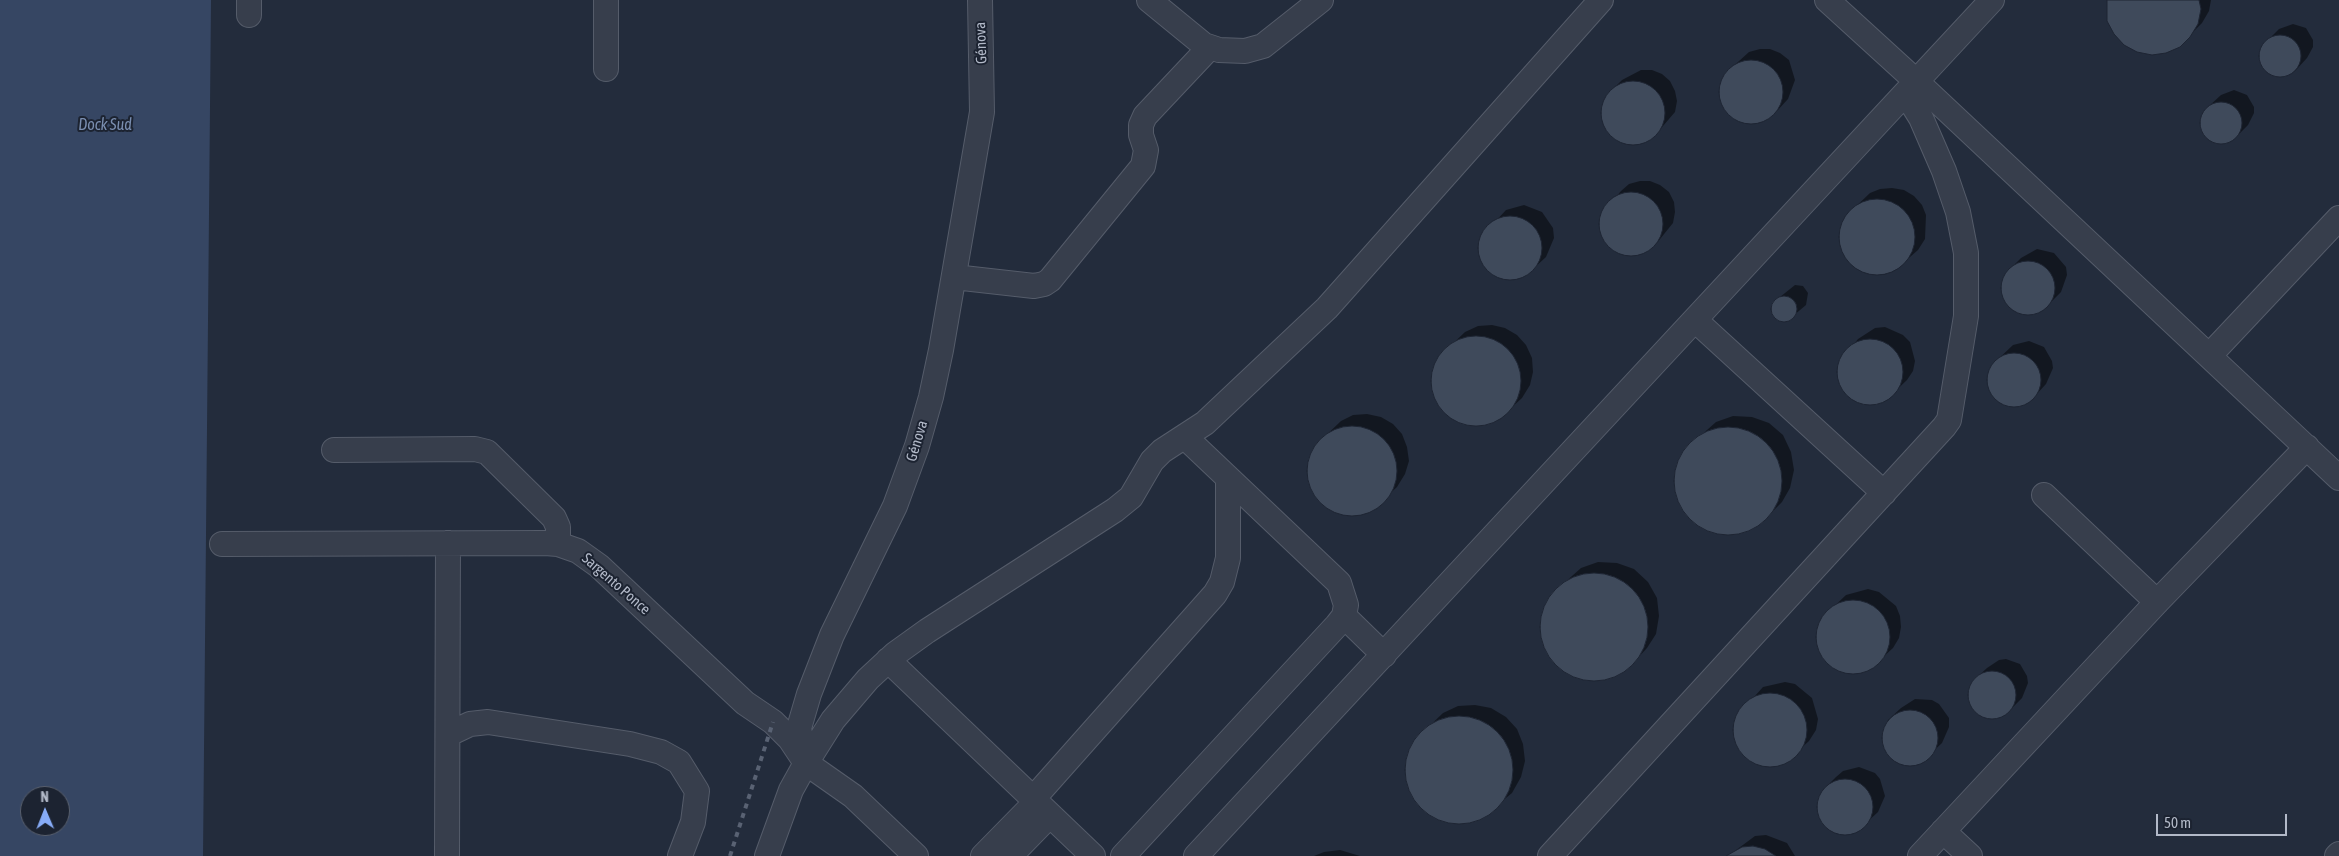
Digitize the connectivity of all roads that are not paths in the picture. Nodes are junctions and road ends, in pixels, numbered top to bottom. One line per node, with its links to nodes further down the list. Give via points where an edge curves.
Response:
1 (606, 0): 9 (street)
2 (980, 0): 12 (street, Génova, via 982,112)
3 (1149, 0): 8 (street)
4 (1321, 0): 8 (street, via 1263,46 1245,51)
5 (1601, 0): 15 (street, via 1327,308 1204,423)
6 (1827, 0): 10 (street)
7 (1992, 0): 10 (street)
8 (1210, 47): 12 (street, via 1144,116 1140,135 1146,150 1142,166 1050,280 1034,286)
9 (606, 69)
10 (1911, 88): 13 (street); 14 (street); 20 (street, via 1958,212 1966,253 1966,316 1949,420)
11 (2339, 218): 14 (street)
12 (954, 278): 32 (street, Génova, via 942,350 917,446 895,506 832,635 799,728)
13 (1695, 320): 20 (street); 27 (street)
14 (2209, 356): 16 (street)
15 (1184, 437): 18 (street); 28 (street, via 1152,461 1130,497 1115,510 927,631)
16 (2307, 447): 19 (street); 25 (street)
17 (334, 450): 24 (street, via 475,448 487,452 554,518 558,527)
18 (1228, 478): 26 (street, via 1339,583 1346,604); 33 (street, via 1228,558 1219,588)
19 (2339, 478)
20 (1884, 493): 44 (street)
21 (2044, 495): 25 (street)
22 (448, 543): 23 (street, Sargento Ponce); 24 (street, Sargento Ponce); 29 (street)
23 (222, 544)
24 (558, 544): 32 (street, Sargento Ponce, via 578,551 599,566 745,703 773,722 790,739)
25 (2157, 602): 34 (street)
26 (1344, 616): 27 (street); 42 (street)
27 (1384, 655): 43 (street)
28 (888, 660): 32 (street, via 833,720); 33 (street)
29 (449, 690): 30 (street, via 460,704); 31 (street)
30 (488, 722): 31 (street, via 470,724); 36 (street, via 630,744 661,752 679,762 697,791 692,822)
31 (449, 734): 35 (street)
32 (806, 763): 37 (street, via 791,790); 38 (street, Sargento Ponce, via 853,796)
33 (1039, 806): 39 (street); 40 (street); 41 (street)
34 (1943, 831): 45 (street); 46 (street)
35 (447, 856)
36 (680, 856)
37 (767, 856)
38 (916, 856)
39 (983, 856)
40 (1010, 856)
41 (1093, 856)
42 (1123, 856)
43 (1196, 856)
44 (1550, 856)
45 (1920, 856)
46 (1970, 856)

